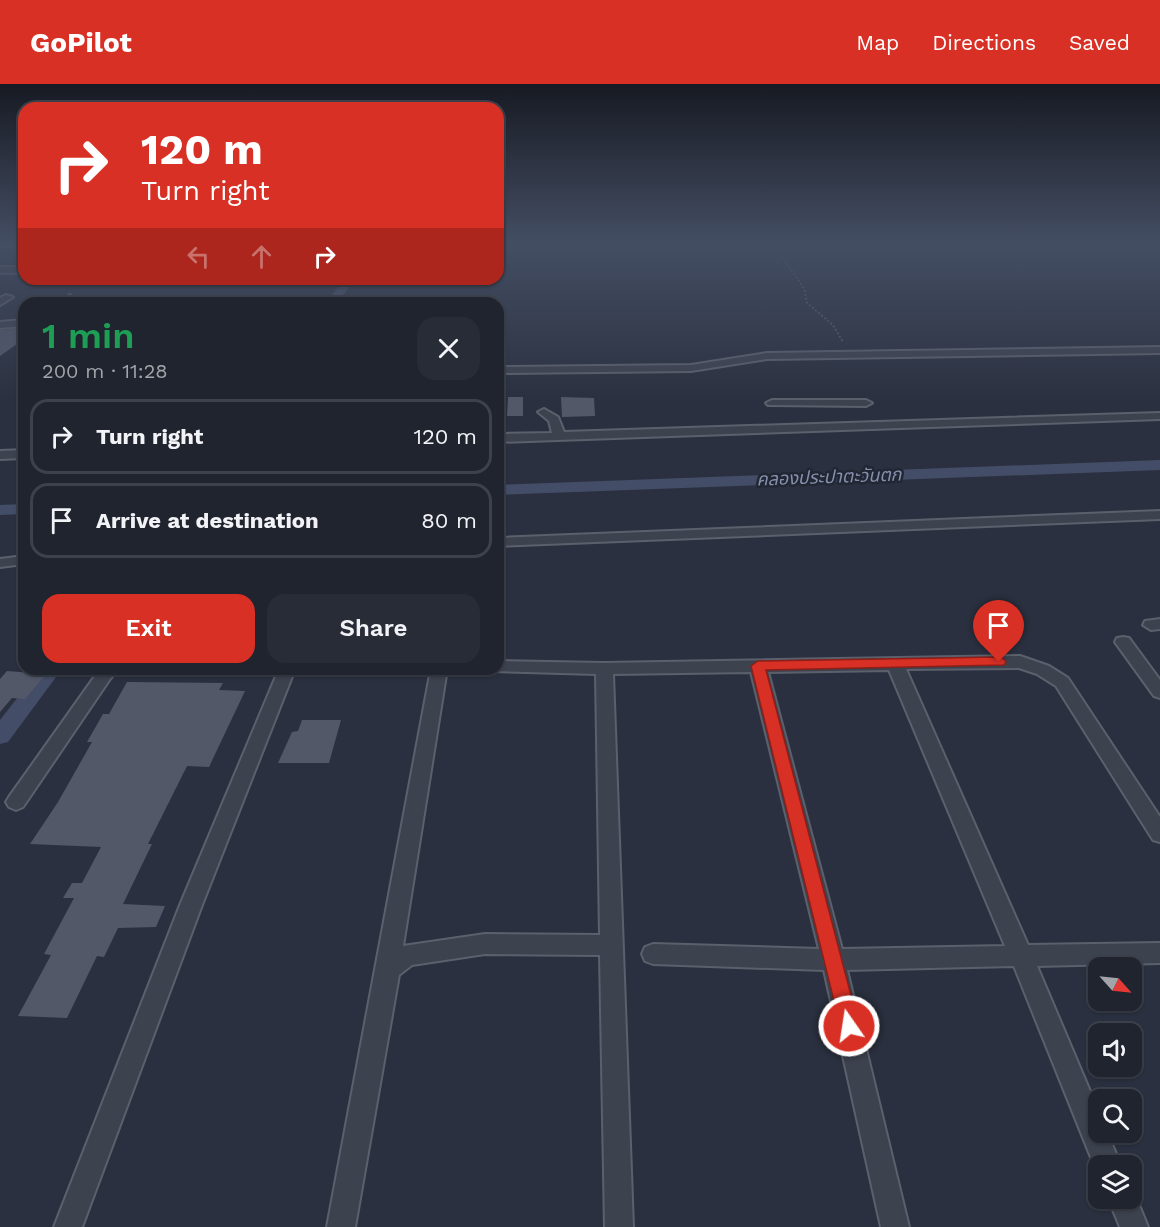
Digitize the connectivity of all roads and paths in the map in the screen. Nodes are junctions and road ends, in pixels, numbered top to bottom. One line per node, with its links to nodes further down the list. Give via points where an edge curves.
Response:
1 (805, 295): 7 (path, via 807,303 833,325)
2 (9, 297): 3 (street)
3 (0, 302)
4 (0, 325): 5 (street)
5 (18, 326)
6 (1160, 350): 7 (street)
7 (850, 354): 8 (street, via 767,356 691,368)
8 (504, 370)
9 (772, 402): 10 (street)
10 (820, 403): 11 (street); 14 (street)
11 (866, 403)
12 (544, 412): 15 (street, via 554,419)
13 (1160, 416): 14 (street)
14 (849, 427): 15 (street)
15 (559, 436): 16 (street)
16 (504, 438)
17 (18, 454): 18 (street)
18 (0, 455)
19 (1160, 515): 20 (street)
20 (504, 542)
21 (18, 561): 22 (street)
22 (0, 563)
23 (1123, 642): 31 (street)
24 (895, 664): 25 (street); 33 (street, via 1020,662 1055,676); 37 (street)
25 (758, 666): 27 (street); 38 (street)
26 (504, 667): 27 (street)
27 (604, 669): 34 (street)
28 (104, 675): 32 (street)
29 (286, 675): 42 (street, via 191,905)
30 (438, 675): 39 (street)
31 (1160, 692)
32 (16, 802)
33 (1160, 834)
34 (611, 945): 39 (street, via 485,944 407,955); 44 (street)
35 (1160, 953): 37 (street)
36 (653, 954): 38 (street)
37 (1021, 956): 38 (street); 40 (street)
38 (833, 960): 45 (street)
39 (388, 969): 43 (street)
40 (1103, 1155)
41 (1127, 1209): 46 (street)
42 (68, 1227)
43 (341, 1227)
44 (619, 1227)
45 (895, 1227)
46 (1134, 1227)

